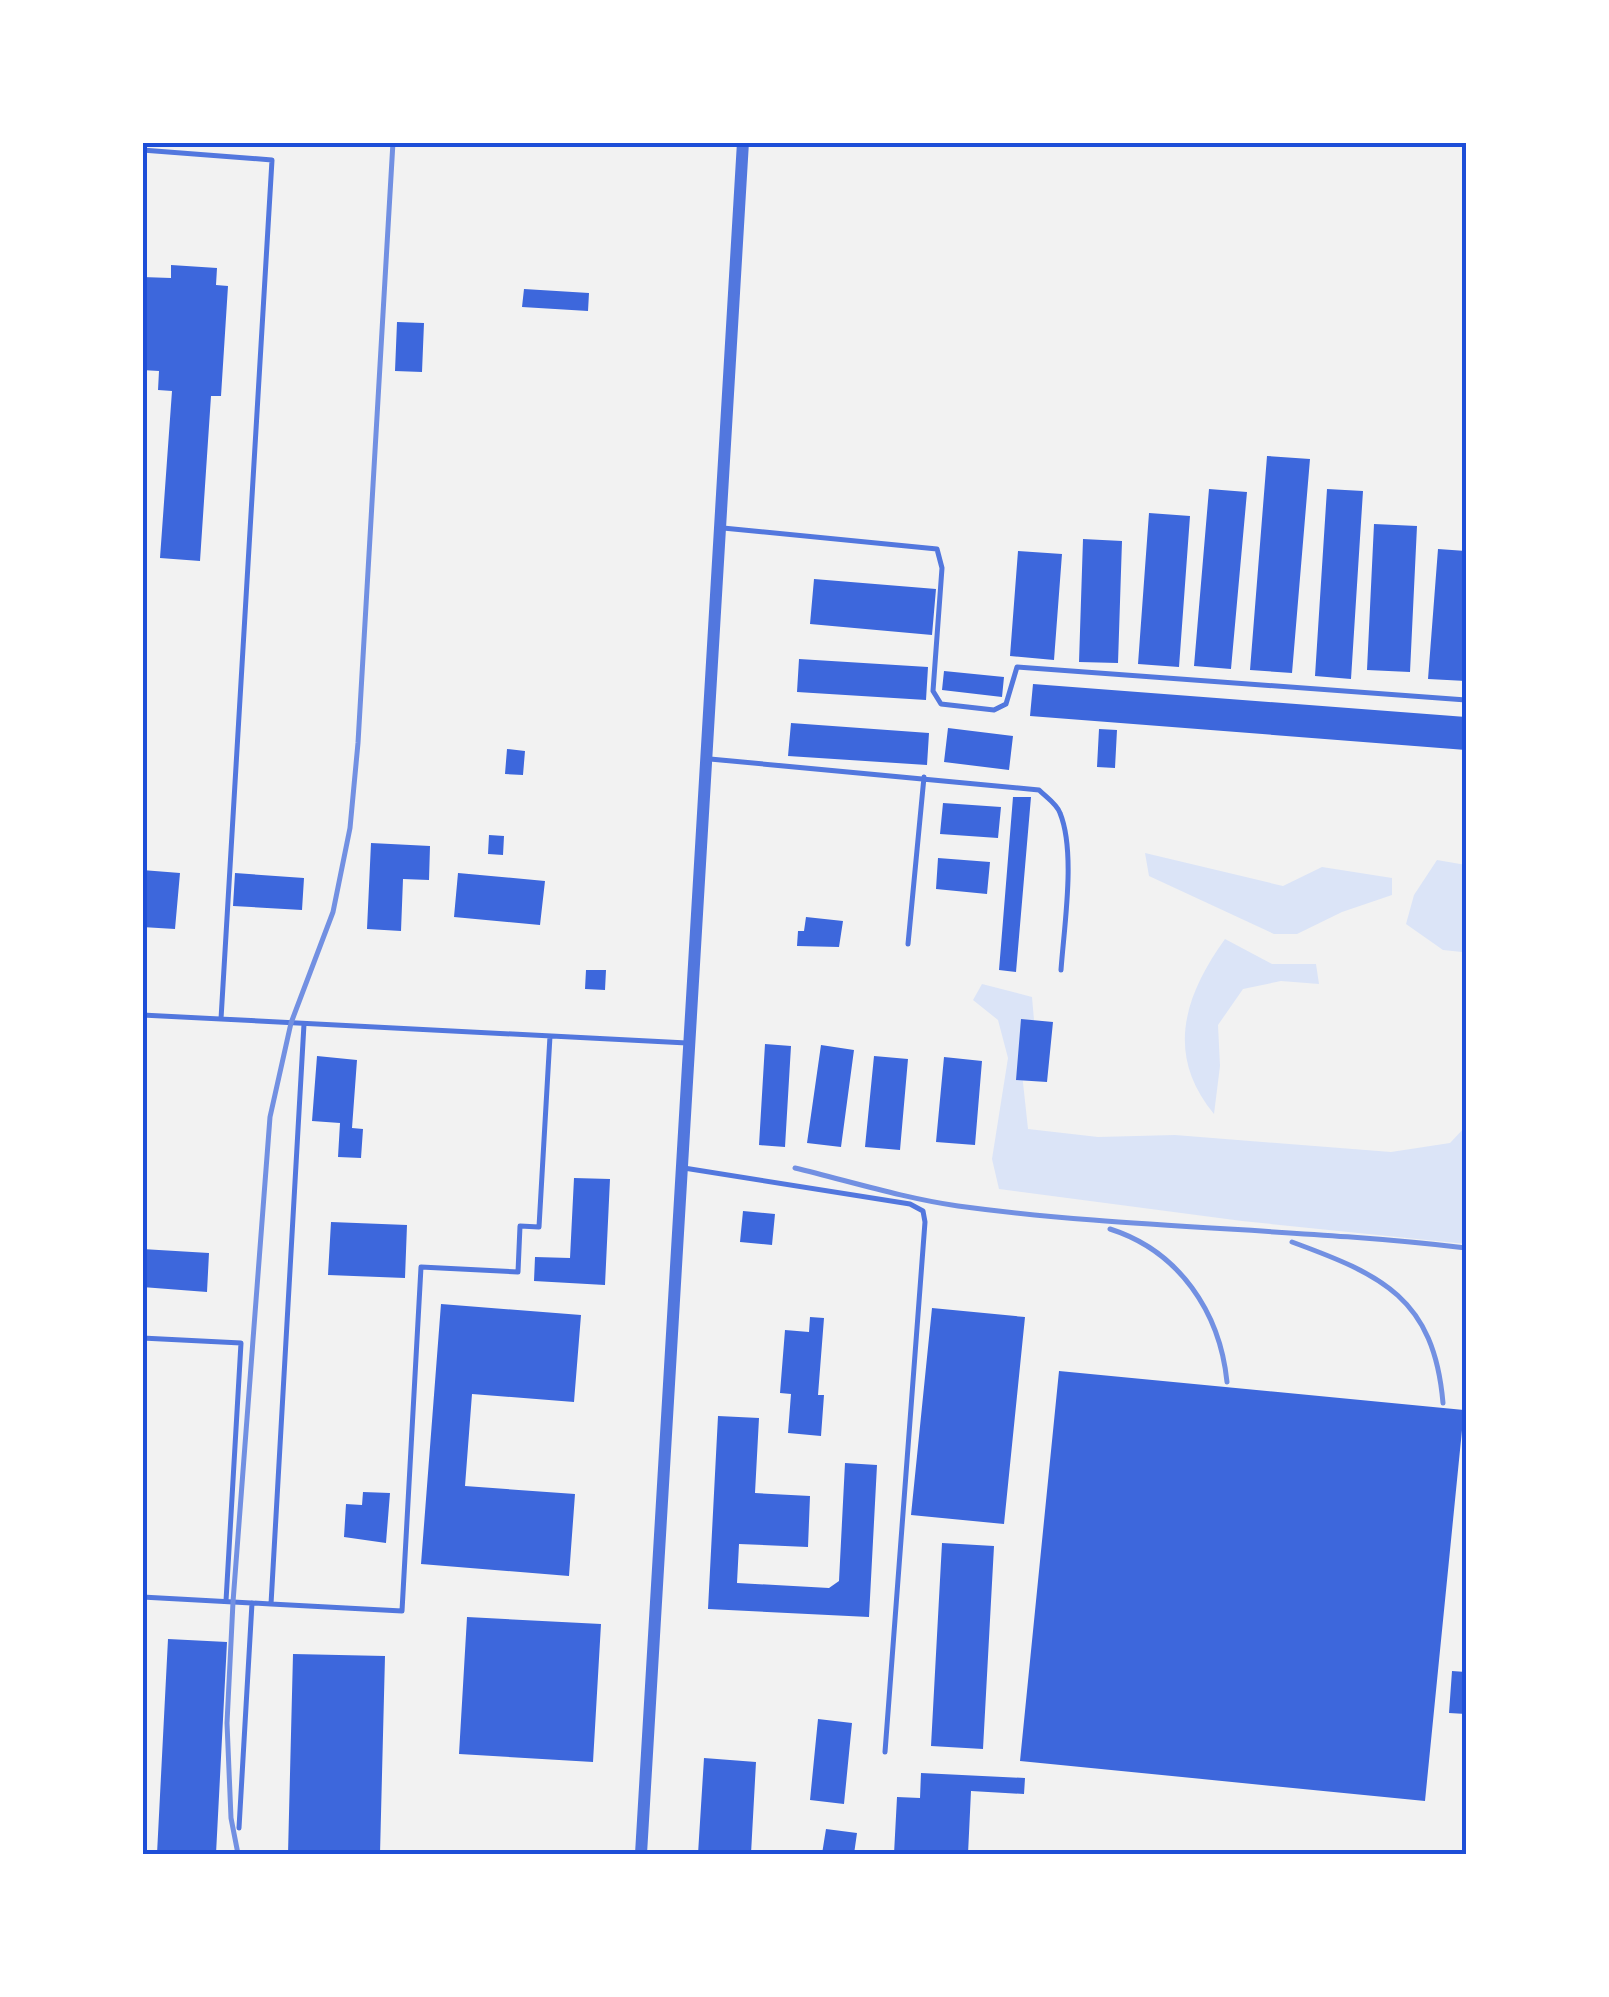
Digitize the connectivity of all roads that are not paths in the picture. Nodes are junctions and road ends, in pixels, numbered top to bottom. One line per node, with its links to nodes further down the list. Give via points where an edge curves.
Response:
1 (744, 142): 3 (street)
2 (142, 150): 10 (lane, via 272,160)
3 (720, 528): 4 (lane, via 937,550 942,568 933,691 941,704 994,710 1006,704 1017,667); 5 (street)
4 (1466, 700)
5 (706, 759): 6 (lane); 13 (street)
6 (924, 778): 7 (lane); 8 (lane, via 1039,790 1060,810 1068,872)
7 (908, 944)
8 (1061, 970)
9 (142, 1015): 10 (lane)
10 (220, 1019): 11 (lane)
11 (304, 1024): 12 (lane); 19 (lane)
12 (550, 1036): 13 (lane); 19 (lane, via 539,1227 520,1226 518,1272 421,1266 402,1611)
13 (690, 1043): 14 (street)
14 (682, 1168): 20 (lane, via 923,1211); 22 (street)
15 (142, 1338): 17 (lane, via 241,1343)
16 (142, 1597): 17 (lane)
17 (226, 1601): 18 (lane)
18 (252, 1603): 19 (lane); 21 (lane)
19 (271, 1604)
20 (886, 1752)
21 (239, 1828)
22 (641, 1854)

